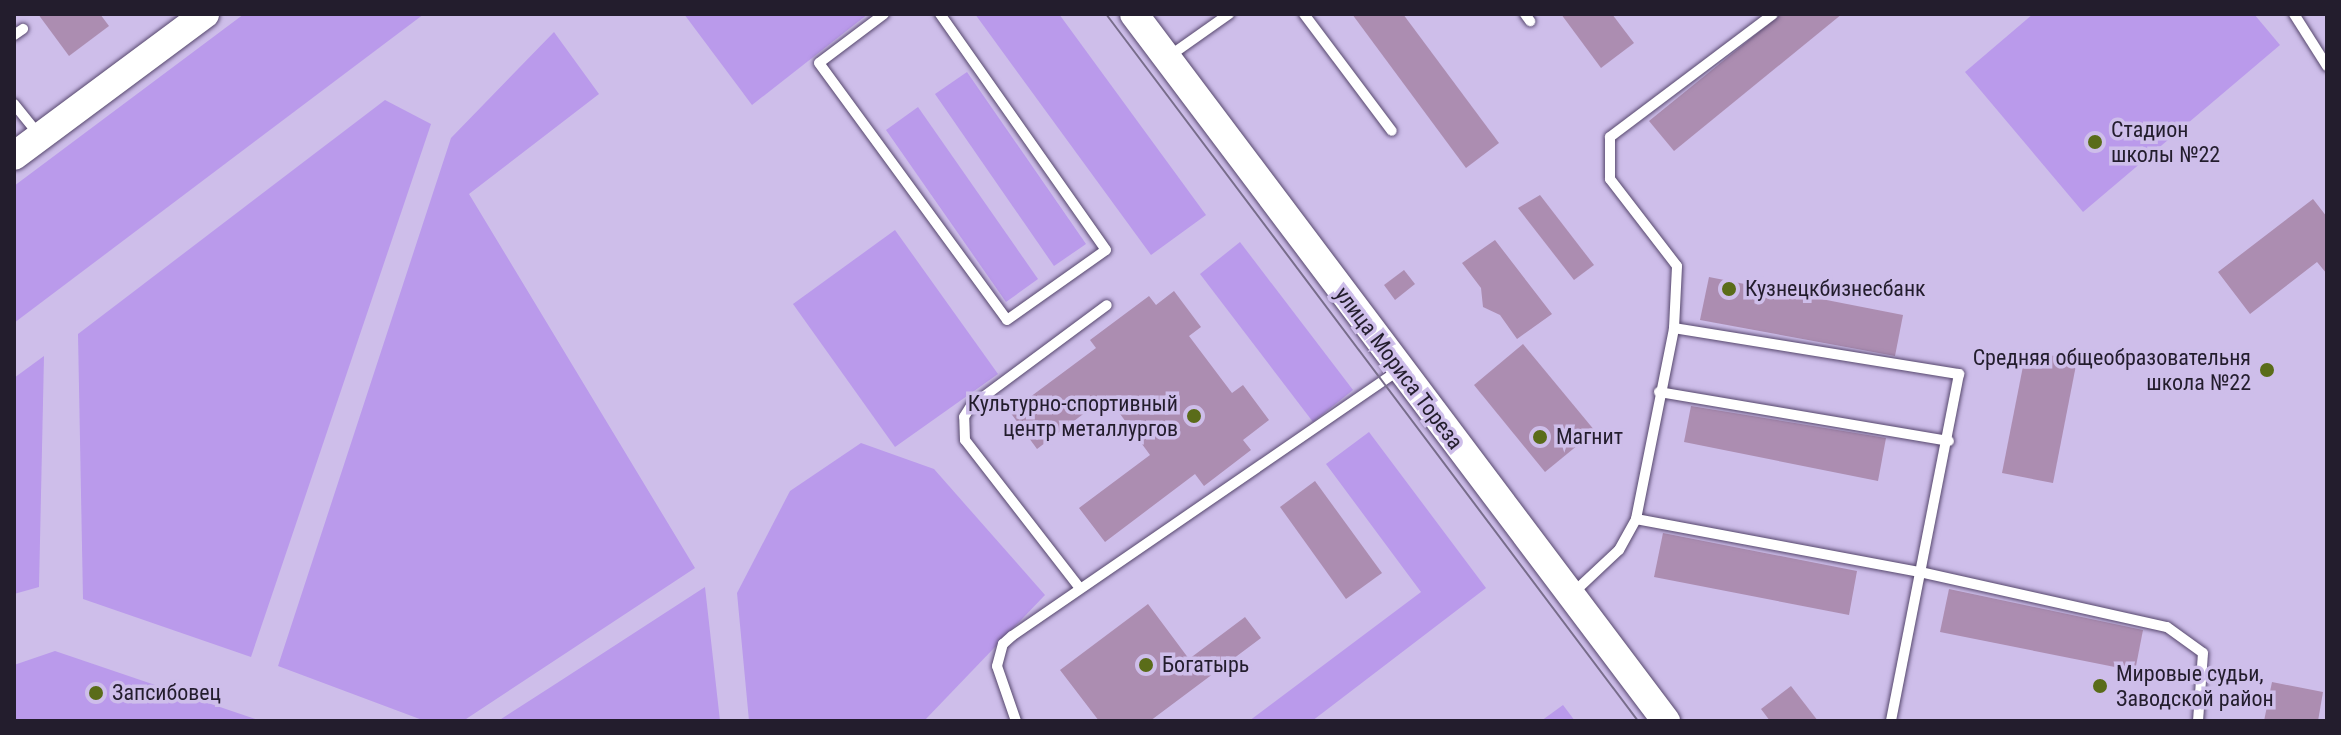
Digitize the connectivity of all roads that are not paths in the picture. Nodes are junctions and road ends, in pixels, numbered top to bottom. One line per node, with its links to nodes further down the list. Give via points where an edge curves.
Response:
1 (205, 14): 13 (street)
2 (884, 14): 3 (lane, via 819,63 1007,320 1106,250)
3 (940, 14)
4 (1134, 14): 9 (street, улица Мориса Тореза)
5 (1229, 14): 9 (lane)
6 (1304, 14): 12 (lane)
7 (1773, 14): 16 (lane, via 1610,137 1610,179 1677,266)
8 (2294, 14): 10 (lane)
9 (1167, 58): 17 (street, улица Мориса Тореза)
10 (2327, 66)
11 (14, 104): 13 (lane)
12 (1392, 131)
13 (40, 137): 14 (street)
14 (14, 156)
15 (1107, 305): 22 (lane, via 971,406 964,417 965,440)
16 (1674, 328): 18 (lane); 19 (lane, via 1959,374)
17 (1400, 369): 22 (lane); 23 (street, улица Мориса Тореза)
18 (1659, 392): 19 (lane); 20 (lane)
19 (1949, 441): 21 (lane)
20 (1636, 519): 21 (lane); 23 (lane, via 1619,550)
21 (1920, 572): 26 (lane); 27 (lane, via 2167,627 2203,653)
22 (1079, 587): 24 (lane, via 1003,644 997,666)
23 (1571, 594): 25 (street, улица Мориса Тореза)
24 (1016, 721)
25 (1666, 721)
26 (1891, 721)
27 (2198, 721)

